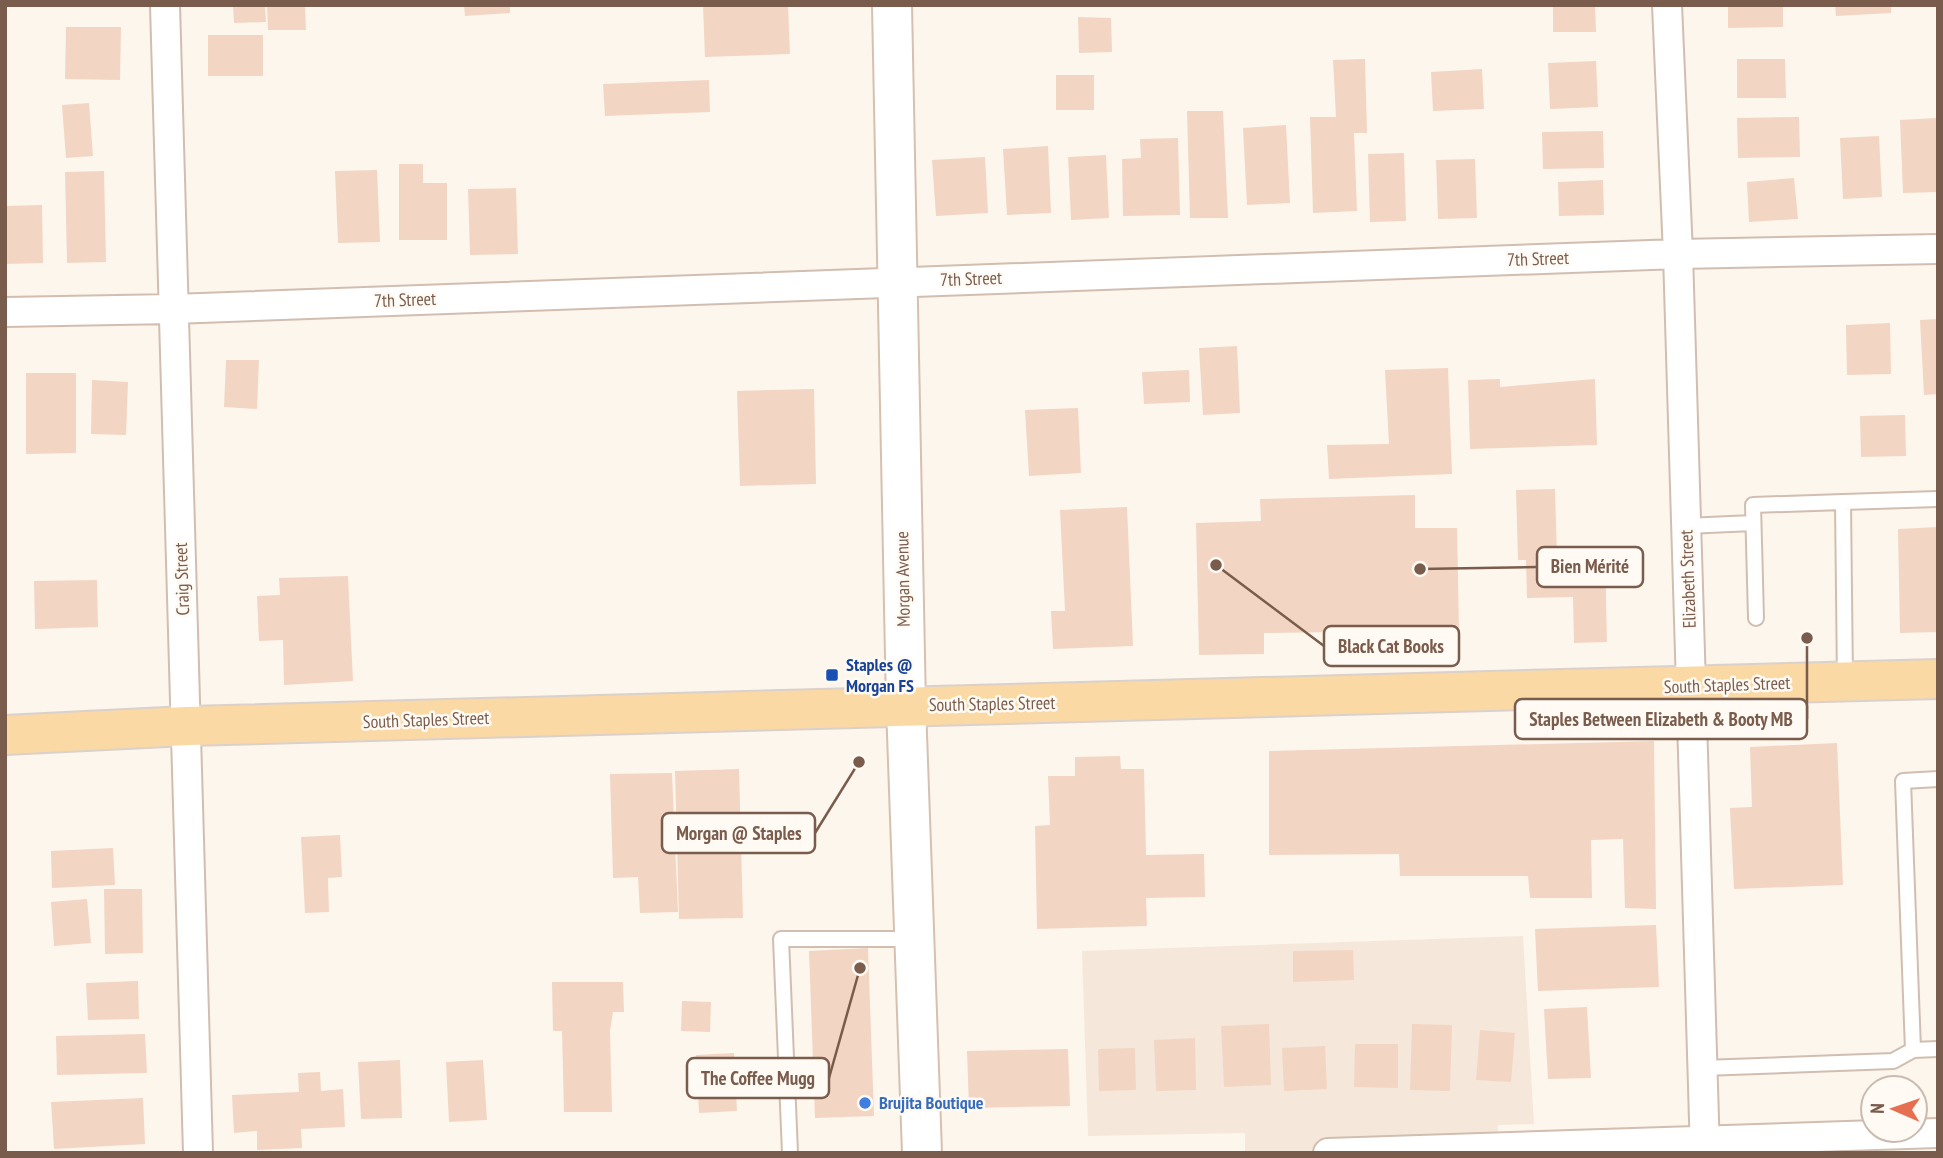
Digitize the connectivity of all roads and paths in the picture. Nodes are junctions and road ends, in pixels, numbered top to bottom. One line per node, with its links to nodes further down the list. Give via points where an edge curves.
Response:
1 (165, 5): 7 (street, Craig Street)
2 (892, 5): 6 (main road, Morgan Avenue)
3 (1667, 5): 5 (street, Elizabeth Street)
4 (1938, 248): 5 (street, 7th Street)
5 (1678, 254): 6 (street, 7th Street); 12 (street, Elizabeth Street)
6 (897, 282): 7 (street, 7th Street); 17 (main road, Morgan Avenue)
7 (173, 309): 8 (street, 7th Street); 18 (street, Craig Street)
8 (5, 312)
9 (1938, 499): 10 (lane)
10 (1843, 502): 11 (lane, via 1753,505); 15 (lane)
11 (1753, 523): 12 (lane); 13 (lane)
12 (1686, 526): 16 (street, Elizabeth Street)
13 (1756, 618)
14 (1938, 679): 15 (main road, South Staples Street)
15 (1845, 682): 16 (main road, South Staples Street)
16 (1692, 687): 17 (main road, South Staples Street); 24 (street, Elizabeth Street)
17 (906, 706): 18 (main road, South Staples Street); 21 (main road, Morgan Avenue)
18 (187, 726): 19 (main road, South Staples Street); 27 (street, Craig Street)
19 (5, 735)
20 (1938, 779): 23 (lane, via 1903,781)
21 (915, 939): 28 (lane, via 781,939); 29 (main road, Morgan Avenue)
22 (1938, 1049): 23 (lane)
23 (1913, 1050): 24 (lane, via 1894,1061)
24 (1703, 1068): 26 (street, Elizabeth Street)
25 (1938, 1133): 26 (street)
26 (1705, 1147): 30 (street)
27 (198, 1153)
28 (790, 1153)
29 (922, 1153)
30 (1328, 1153)

